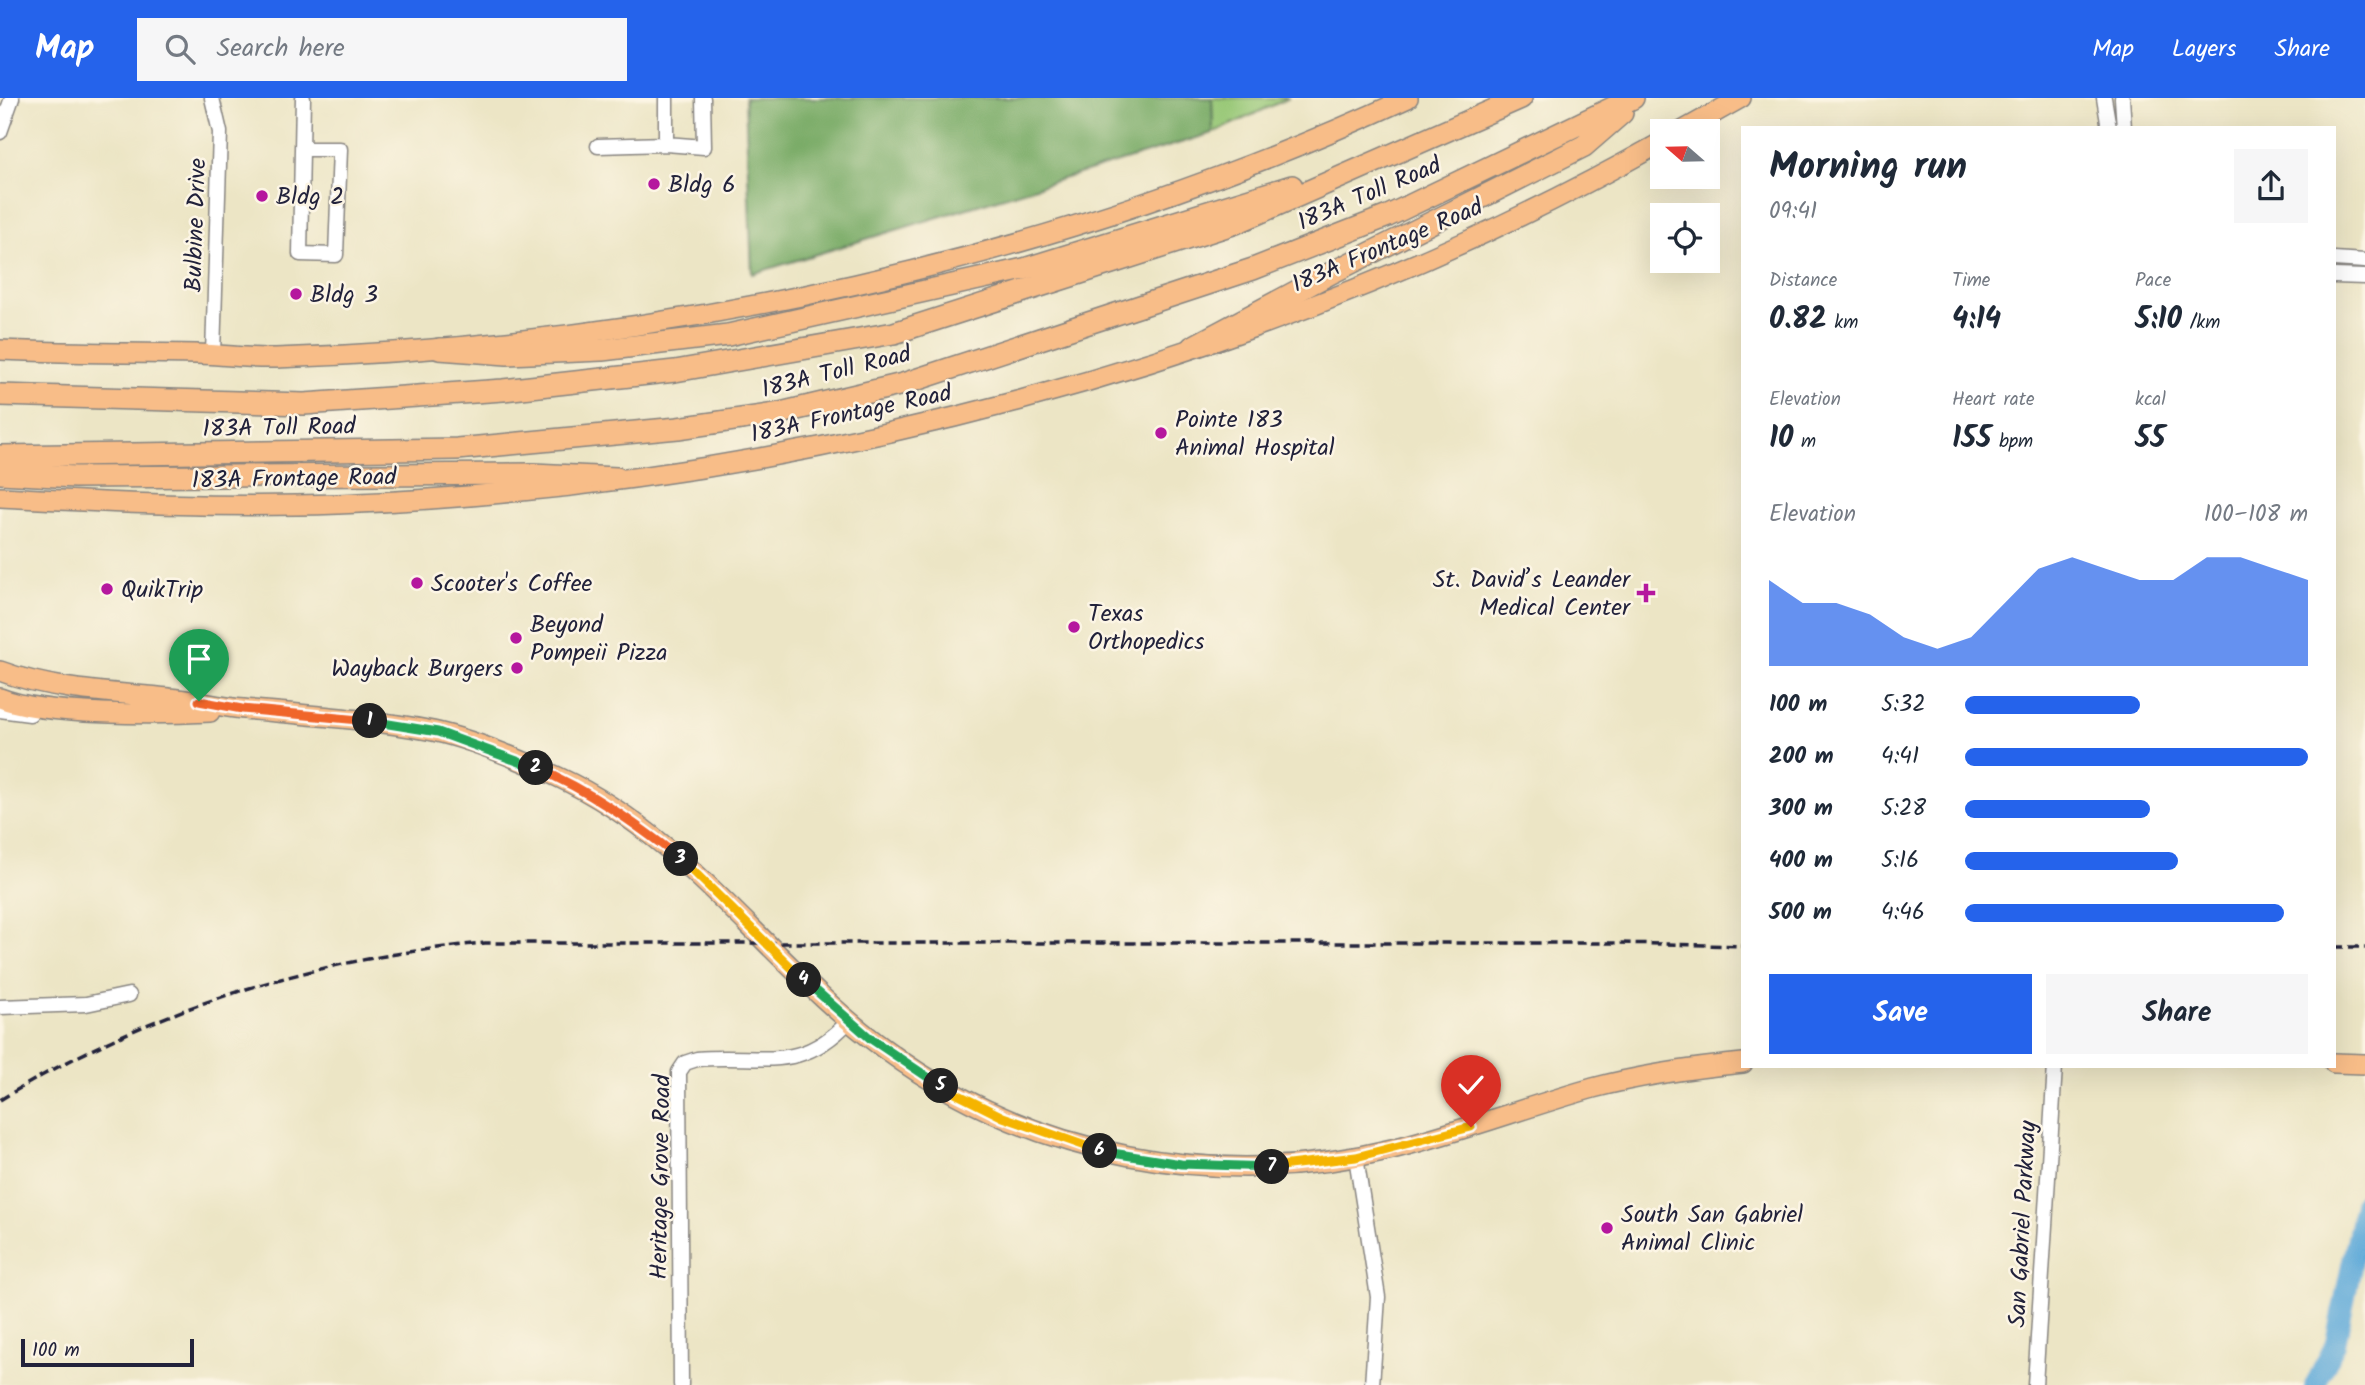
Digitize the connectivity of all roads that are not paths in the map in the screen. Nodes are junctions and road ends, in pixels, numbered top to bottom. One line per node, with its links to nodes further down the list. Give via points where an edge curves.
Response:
1 (12, 98): 16 (street)
2 (212, 98): 29 (street, Bulbine Drive, via 220,132)
3 (303, 98): 21 (street)
4 (666, 98): 17 (street)
5 (704, 98): 17 (street, via 704,147)
6 (1408, 98): 27 (main road, via 1201,182 1077,224 919,269 697,316)
7 (1521, 98): 19 (highway, 183A Toll Road)
8 (1633, 98): 31 (highway, 183A Toll Road, via 1388,216 1253,269 903,384 776,414 457,449)
9 (1639, 98): 26 (highway, via 1584,146)
10 (1741, 98): 13 (main road)
11 (2104, 98): 14 (street)
12 (2122, 98): 15 (street)
13 (1703, 119)
14 (2109, 126)
15 (2124, 126)
16 (0, 132)
17 (666, 144): 18 (street)
18 (598, 146)
19 (1410, 148): 27 (highway, via 1024,269 728,335 602,350 507,354); 30 (highway, 183A Toll Road, via 1236,223 894,333 676,371 503,390 304,404)
20 (1650, 148): 26 (main road, 183A Frontage Road, via 1442,250 1317,303)
21 (302, 149): 21 (street, via 300,254 336,255 340,149)
22 (2336, 259): 23 (street)
23 (2365, 261)
24 (2336, 276): 25 (street)
25 (2365, 277)
26 (1192, 347): 33 (main road, 183A Frontage Road, via 1029,397 846,442)
27 (439, 349): 29 (main road, via 270,358)
28 (3, 351): 29 (main road)
29 (213, 354)
30 (0, 395)
31 (0, 456)
32 (0, 472): 33 (highway, via 75,477 533,474)
33 (617, 478): 34 (main road, 183A Frontage Road, via 565,487 337,504 137,505)
34 (0, 497)
35 (0, 671): 38 (main road, via 78,689)
36 (0, 698): 37 (main road)
37 (54, 709): 38 (main road, via 155,713); 39 (street, via 33,714)
38 (242, 709): 42 (main road, via 438,732 562,779 635,823 694,869)
39 (0, 710)
40 (129, 995): 41 (street, via 86,1004)
41 (0, 1007)
42 (849, 1021): 47 (main road, via 951,1091 1003,1117 1094,1149 1159,1162 1219,1167 1296,1165); 48 (street, Heritage Grove Road, via 830,1042 810,1053 783,1058 697,1059 685,1063 680,1072)
43 (1741, 1063): 47 (main road, via 1611,1084)
44 (2336, 1063): 45 (main road)
45 (2365, 1064)
46 (2055, 1068): 50 (street, San Gabriel Parkway)
47 (1356, 1157): 49 (street, via 1377,1289)
48 (681, 1385)
49 (1372, 1385)
50 (2035, 1385)

